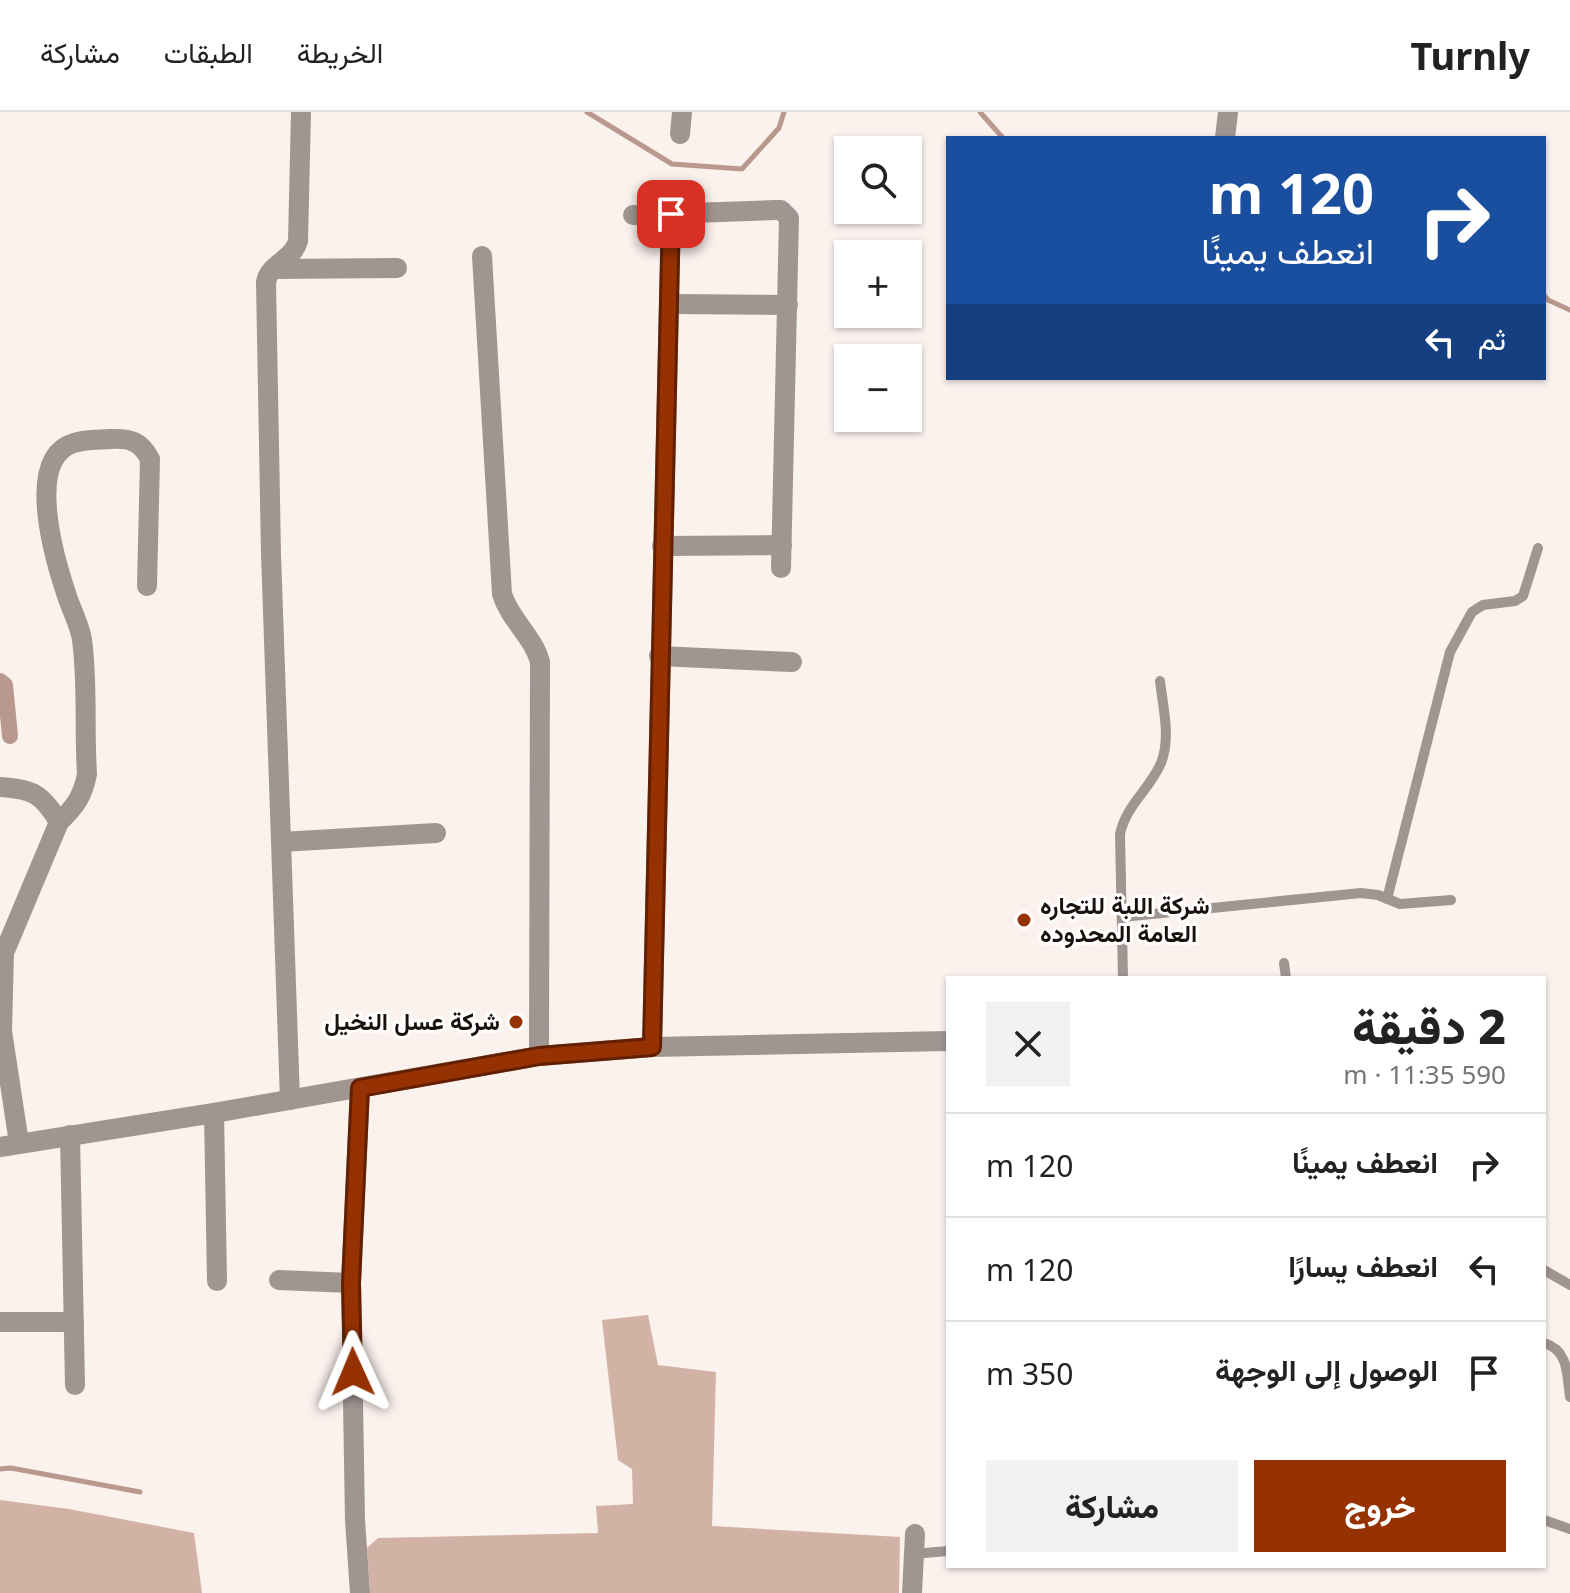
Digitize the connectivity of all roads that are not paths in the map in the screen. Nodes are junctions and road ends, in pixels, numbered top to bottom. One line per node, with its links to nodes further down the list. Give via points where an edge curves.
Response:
1 (301, 112): 10 (street, via 298,241 293,253)
2 (682, 112): 4 (street)
3 (1228, 112): 5 (street)
4 (680, 134)
5 (1225, 136)
6 (671, 214): 7 (street); 11 (street); 12 (street, via 786,213)
7 (633, 215)
8 (482, 256): 35 (street, via 502,594 534,646 540,670)
9 (397, 268): 10 (street)
10 (273, 269): 24 (street, via 266,278 266,298)
11 (671, 304): 12 (street); 14 (street)
12 (788, 305): 13 (street)
13 (782, 545): 14 (street); 16 (street)
14 (662, 546): 18 (street)
15 (1538, 548): 25 (lane, via 1523,596 1472,612 1450,652)
16 (781, 568)
17 (147, 586): 22 (street, via 150,459 144,447 123,438 73,443 58,453 48,471 45,496 54,547 82,639 87,774 84,793)
18 (659, 656): 19 (street); 33 (street)
19 (792, 662)
20 (1160, 681): 27 (lane, via 1164,754 1122,825)
21 (0, 787): 22 (street, via 37,794)
22 (59, 822): 28 (street)
23 (436, 833): 24 (street)
24 (281, 842): 37 (street)
25 (1387, 899): 26 (lane, via 1400,904); 27 (lane, via 1361,893)
26 (1451, 900)
27 (1122, 917): 30 (lane)
28 (2, 953): 34 (street)
29 (1284, 963): 31 (lane)
30 (1123, 976)
31 (1286, 976)
32 (946, 1041): 33 (street)
33 (652, 1047): 35 (street)
34 (3, 1054): 40 (street)
35 (539, 1056): 36 (street)
36 (360, 1088): 37 (street); 44 (street)
37 (290, 1100): 38 (street)
38 (214, 1113): 39 (street); 43 (street)
39 (70, 1135): 40 (street); 47 (street)
40 (9, 1145)
41 (1546, 1271): 45 (lane)
42 (279, 1280): 44 (street)
43 (217, 1281)
44 (351, 1283): 55 (street)
45 (1570, 1285)
46 (0, 1322): 47 (street)
47 (74, 1322): 49 (street)
48 (1546, 1344): 50 (lane, via 1562,1355)
49 (75, 1385)
50 (1570, 1397)
51 (1546, 1521): 52 (lane)
52 (1570, 1529)
53 (914, 1544): 54 (lane); 56 (street)
54 (946, 1551)
55 (360, 1593)
56 (912, 1593)

